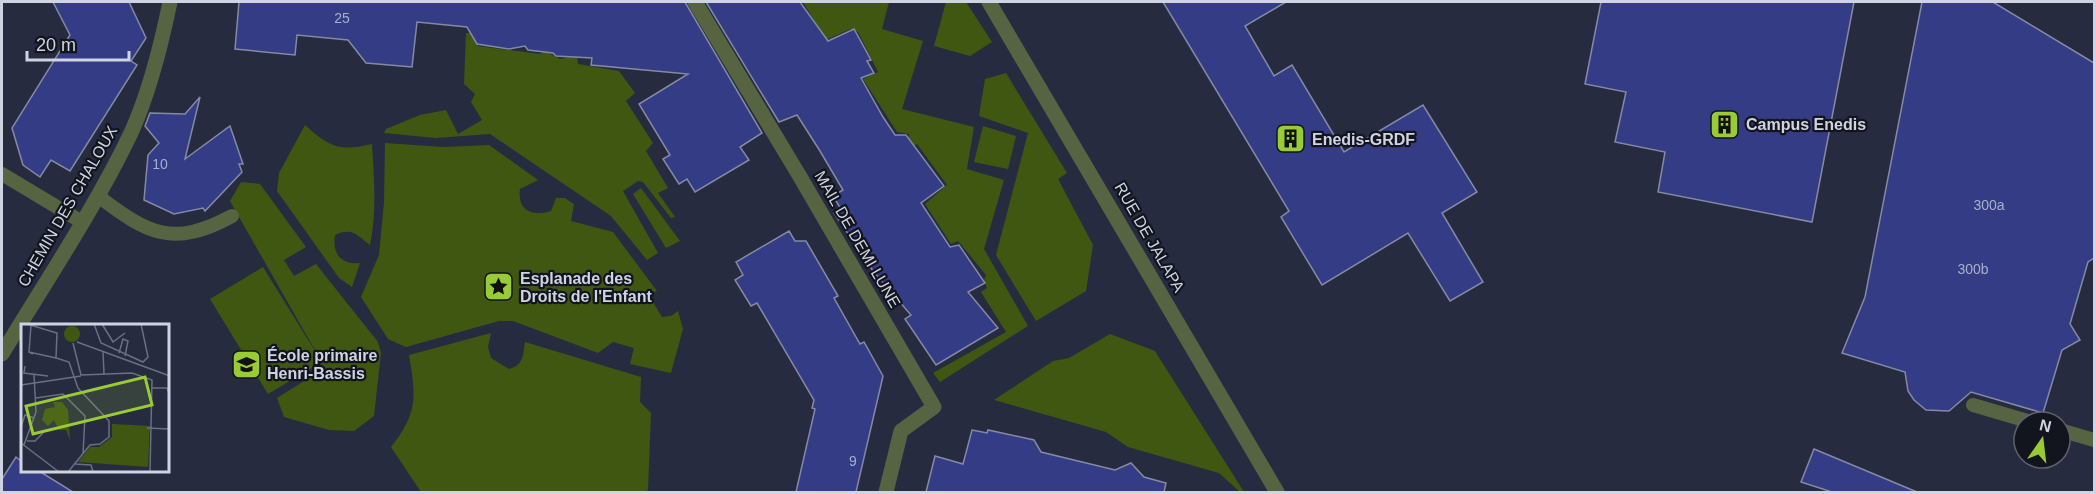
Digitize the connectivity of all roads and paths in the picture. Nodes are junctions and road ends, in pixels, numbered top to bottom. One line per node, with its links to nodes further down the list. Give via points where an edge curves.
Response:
1 (170, 2): 5 (street, CHEMIN DES CHALOUX, via 157,62 132,131)
2 (695, 2): 13 (street, MAIL DE DEMI LUNE, via 934,407 901,431)
3 (989, 2): 14 (street, RUE DE JALAPA)
4 (2, 174): 7 (lane)
5 (98, 196): 6 (lane, via 135,223 167,235 192,234); 7 (street, CHEMIN DES CHALOUX)
6 (232, 216)
7 (82, 222): 8 (street, CHEMIN DES CHALOUX)
8 (2, 354)
9 (1973, 405): 10 (lane)
10 (2012, 416)
11 (2072, 434): 12 (lane)
12 (2094, 440)
13 (886, 492)
14 (1278, 492)

